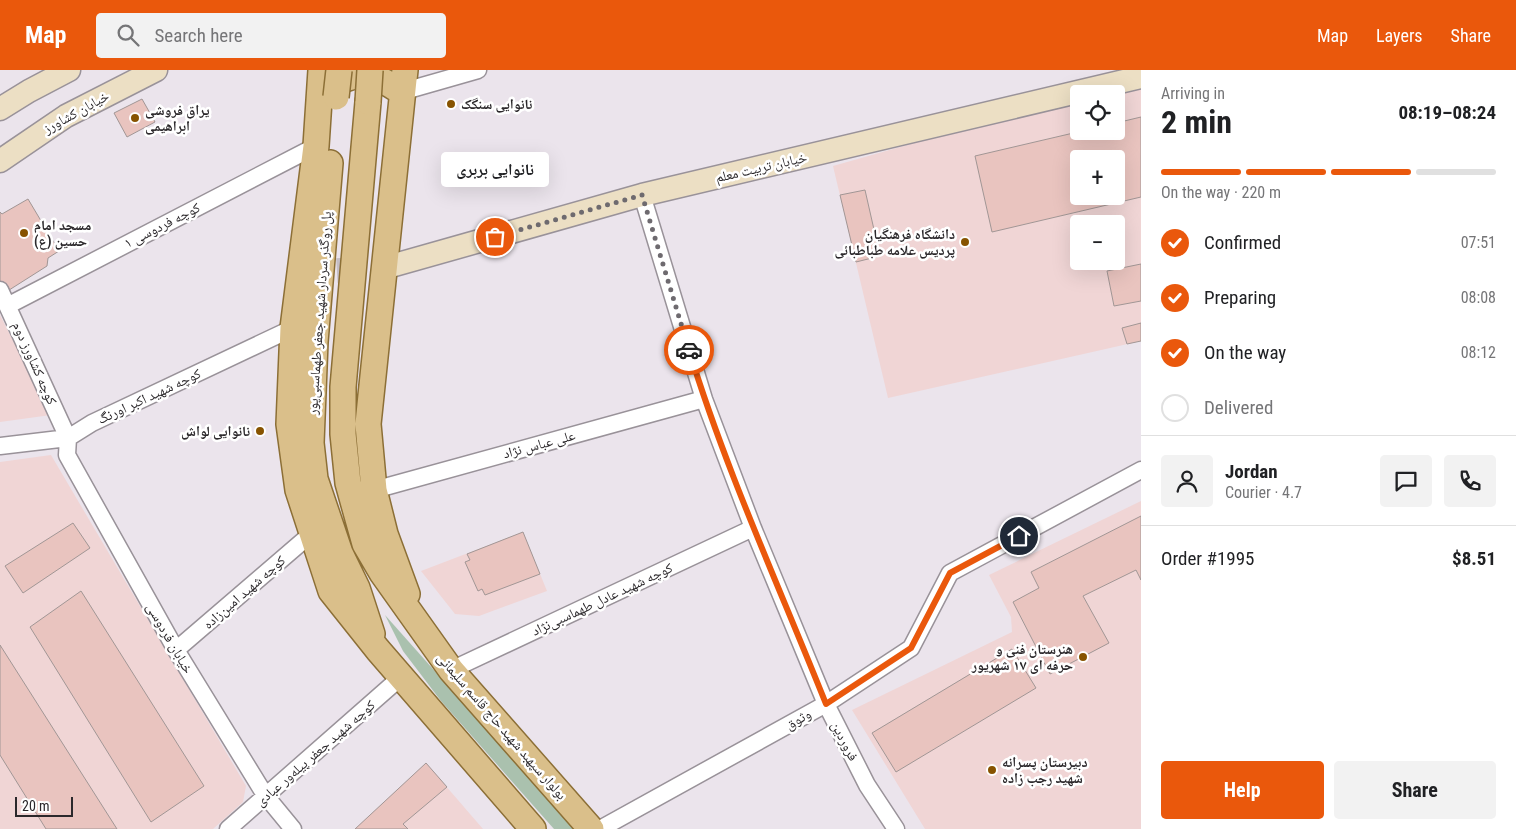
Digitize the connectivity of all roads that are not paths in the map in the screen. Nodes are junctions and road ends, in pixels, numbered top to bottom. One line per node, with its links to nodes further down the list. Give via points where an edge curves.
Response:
1 (69, 70): 10 (street)
2 (156, 70): 12 (street, خیابان کشاورز, via 66,116)
3 (339, 70): 9 (main road, پل روگذر سردار شهید جعفر طهماسبی‌پور, bridge)
4 (370, 70): 25 (main road, پل روگذر سردار شهید جعفر طهماسبی‌پور, bridge, via 343,387 343,434 348,483 365,544)
5 (478, 70): 8 (street)
6 (1113, 77): 7 (street, خیابان تربیت معلم); 13 (street, خیابان تربیت معلم)
7 (1141, 77)
8 (403, 81): 9 (main road, via 361,74 338,79); 14 (main road)
9 (326, 87): 11 (main road); 27 (main road, پل روگذر سردار شهید جعفر طهماسبی‌پور, via 310,414 315,479)
10 (0, 109)
11 (316, 146): 16 (street, کوچه فردوسی ۱); 17 (main road)
12 (0, 161)
13 (642, 195): 14 (street, خیابان تربیت معلم); 18 (street, فروردین)
14 (384, 268): 22 (main road, via 368,424)
15 (0, 290): 16 (street, کوچه کشاورز دوم)
16 (9, 305): 19 (street, کوچه کشاورز دوم)
17 (293, 328): 19 (street, کوچه شهید اکبر اورنگ); 24 (main road, via 290,424 298,490)
18 (704, 399): 22 (street, علی عباس نژاد); 23 (street, فروردین)
19 (68, 438): 20 (street, کوچه شهید اکبر اورنگ); 26 (street, خیابان فردوسی, via 67,455)
20 (0, 446)
21 (1141, 470): 30 (street, وثوق, via 950,573 911,648)
22 (374, 490): 25 (main road, via 385,534)
23 (754, 528): 28 (street, کوچه شهید عادل طهماسبی‌نژاد); 30 (street, فروردین)
24 (311, 534): 26 (street, کوچه شهید امین‌زاده); 27 (main road, via 331,591)
25 (416, 620): 28 (main road, بولوار سپهبد شهید حاج قاسم سلیمانی)
26 (176, 650): 31 (street, خیابان فردوسی)
27 (378, 650): 29 (main road)
28 (451, 670): 35 (main road, بولوار سپهبد شهید حاج قاسم سلیمانی)
29 (401, 677): 31 (street, کوچه شهید جعفر پیله‌ور عبادی); 34 (main road)
30 (826, 704): 36 (street, وثوق); 37 (street, فروردین, via 867,785)
31 (265, 795): 32 (street, کوچه شهید جعفر پیله‌ور عبادی); 33 (street, خیابان فردوسی)
32 (228, 829)
33 (293, 829)
34 (533, 829)
35 (592, 829)
36 (600, 829)
37 (896, 829)

